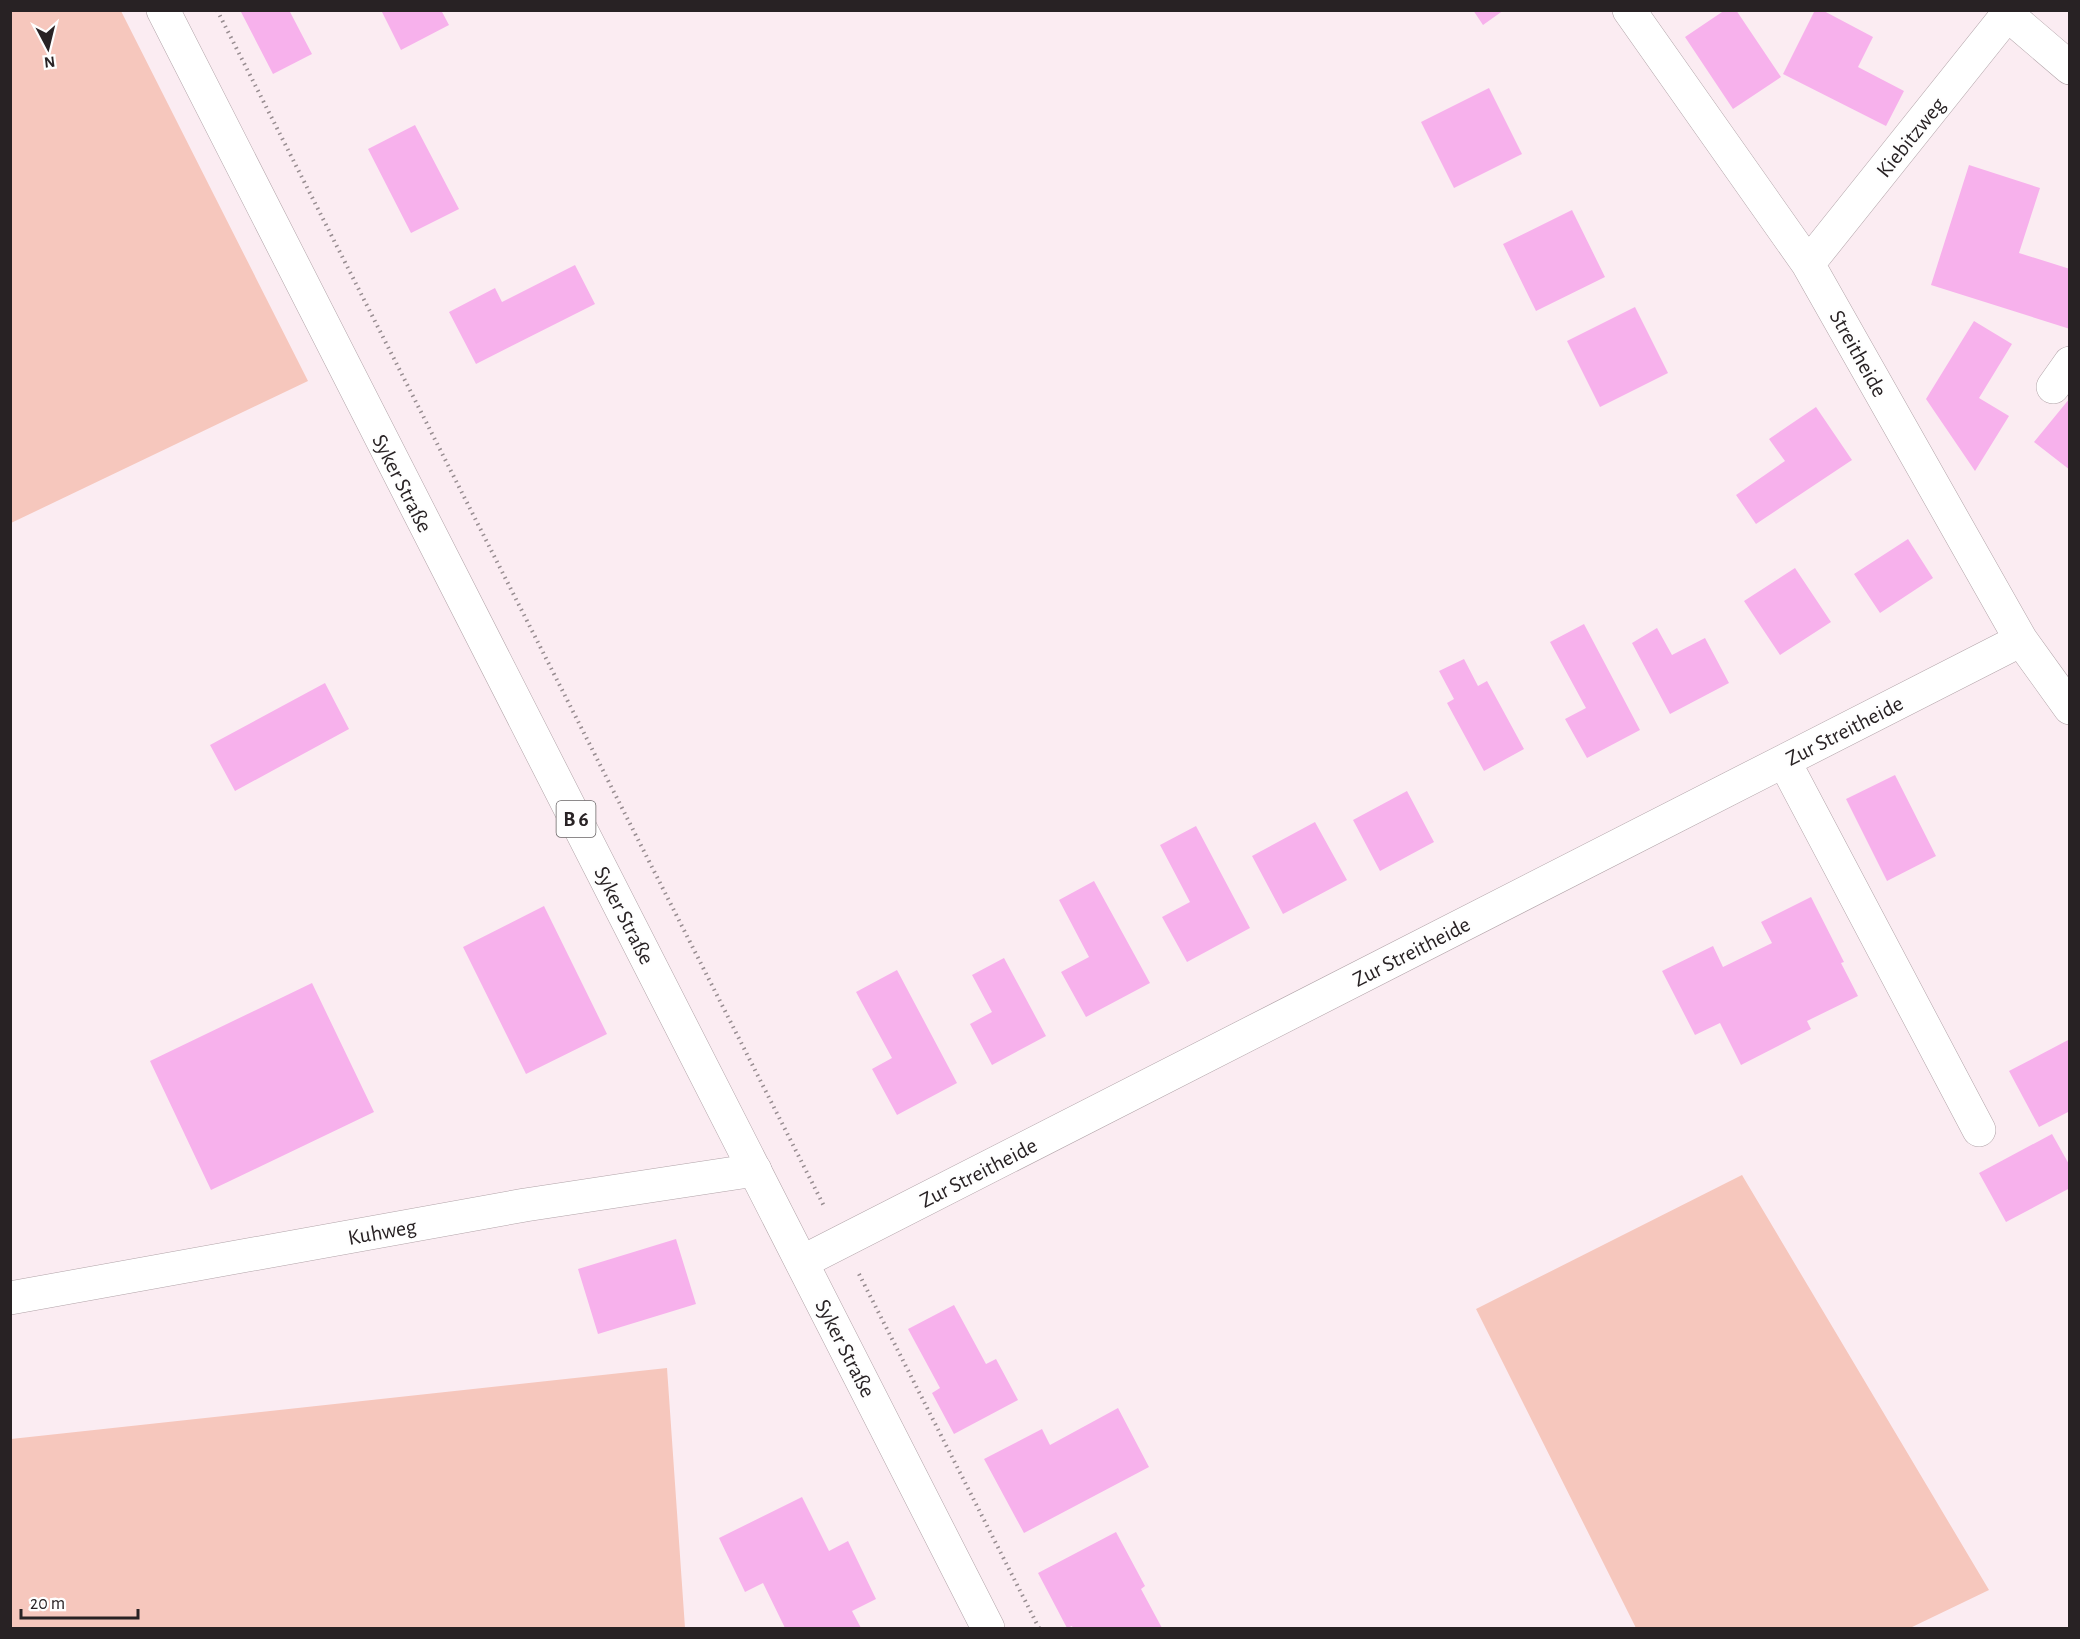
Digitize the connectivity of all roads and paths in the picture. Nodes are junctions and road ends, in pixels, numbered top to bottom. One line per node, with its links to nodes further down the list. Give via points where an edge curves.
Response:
1 (163, 10): 11 (street, Syker Straße / B 6)
2 (217, 10): 12 (path)
3 (1629, 10): 6 (street, Streitheide)
4 (2009, 13): 5 (street); 6 (street, Kiebitzweg)
5 (2070, 68)
6 (1808, 264): 7 (street, Streitheide)
7 (2021, 640): 8 (street, Streitheide); 9 (street, Zur Streitheide)
8 (2070, 708)
9 (1784, 761): 10 (street); 12 (street, Zur Streitheide)
10 (1978, 1130)
11 (755, 1170): 13 (street, Syker Straße / B 6); 14 (street, Kuhweg, via 525,1205)
12 (842, 1241): 13 (street, Zur Streitheide); 16 (path)
13 (802, 1262): 15 (street, Syker Straße / B 6)
14 (10, 1298)
15 (988, 1629)
16 (1039, 1629)

